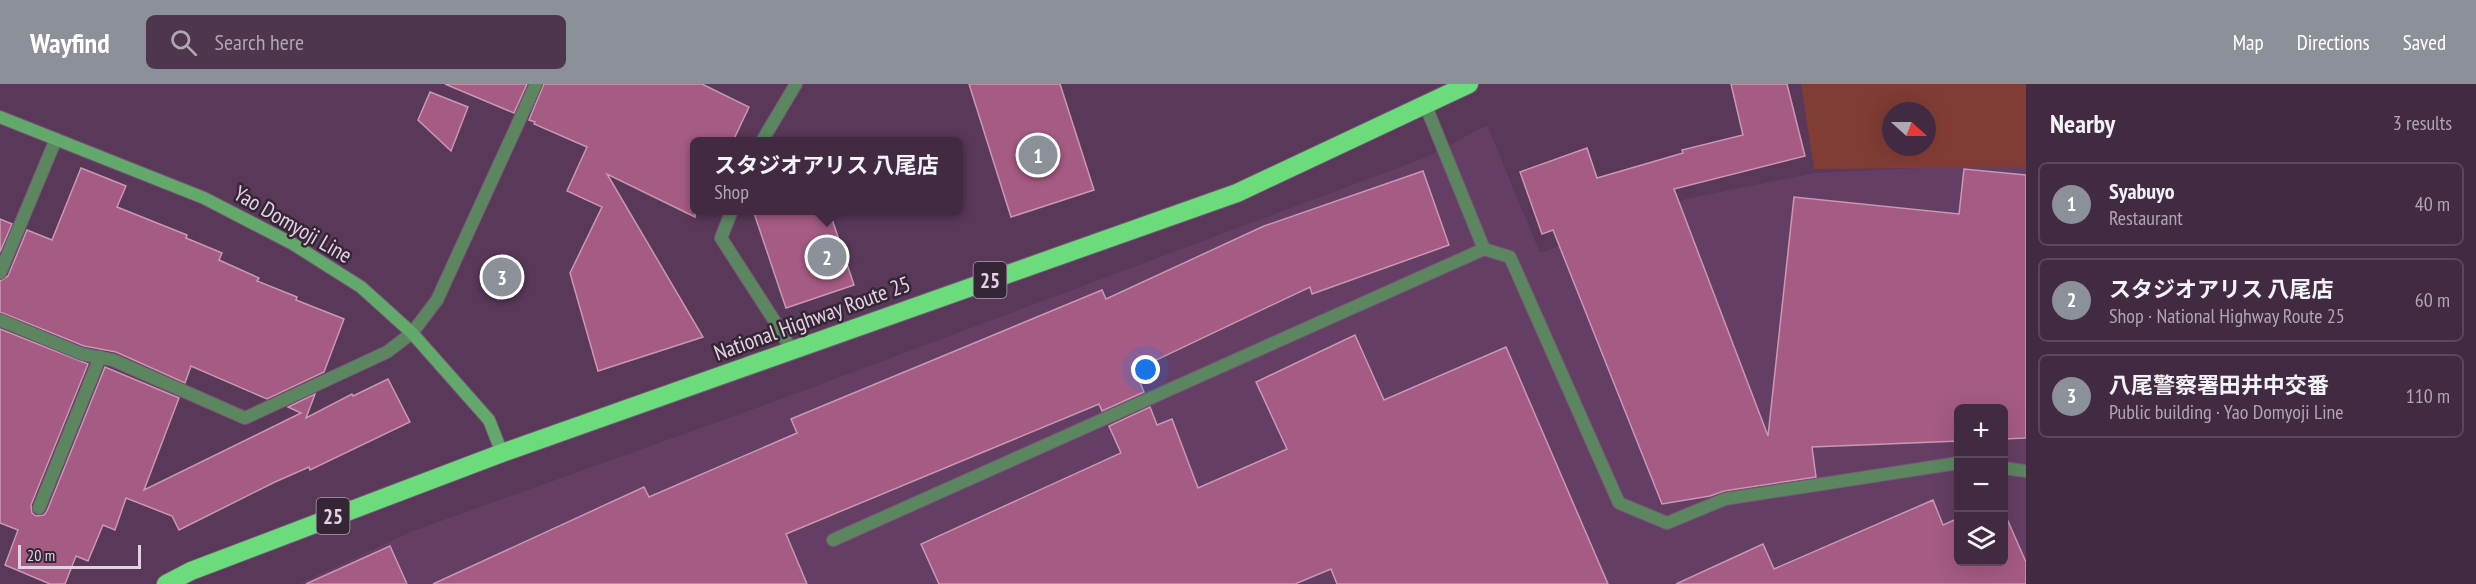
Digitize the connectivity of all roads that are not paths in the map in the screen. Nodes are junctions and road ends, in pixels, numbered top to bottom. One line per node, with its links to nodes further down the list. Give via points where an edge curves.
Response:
1 (536, 84): 12 (street, via 437,300)
2 (796, 84): 6 (street)
3 (1469, 84): 4 (highway, National Highway Route 25 / 25)
4 (1425, 104): 9 (street); 13 (highway, National Highway Route 25 / 25, via 1237,193)
5 (0, 117): 7 (main road, Yao Domyoji Line)
6 (764, 137)
7 (56, 139): 10 (street); 12 (main road, Yao Domyoji Line, via 204,198 293,244 361,287)
8 (730, 215): 13 (street, via 721,238)
9 (1484, 249): 16 (street, via 1510,257 1619,503 1667,523 1725,499); 20 (street)
10 (0, 273)
11 (0, 320): 14 (street, via 82,354)
12 (411, 333): 14 (street, via 387,352 245,418); 15 (main road, Yao Domyoji Line, via 489,420)
13 (791, 350): 15 (highway, National Highway Route 25 / 25)
14 (100, 357): 19 (street)
15 (502, 453): 21 (highway, National Highway Route 25 / 25, via 191,571)
16 (1954, 464)
17 (2008, 469): 18 (street)
18 (2026, 471)
19 (39, 508)
20 (833, 540)
21 (166, 584)

